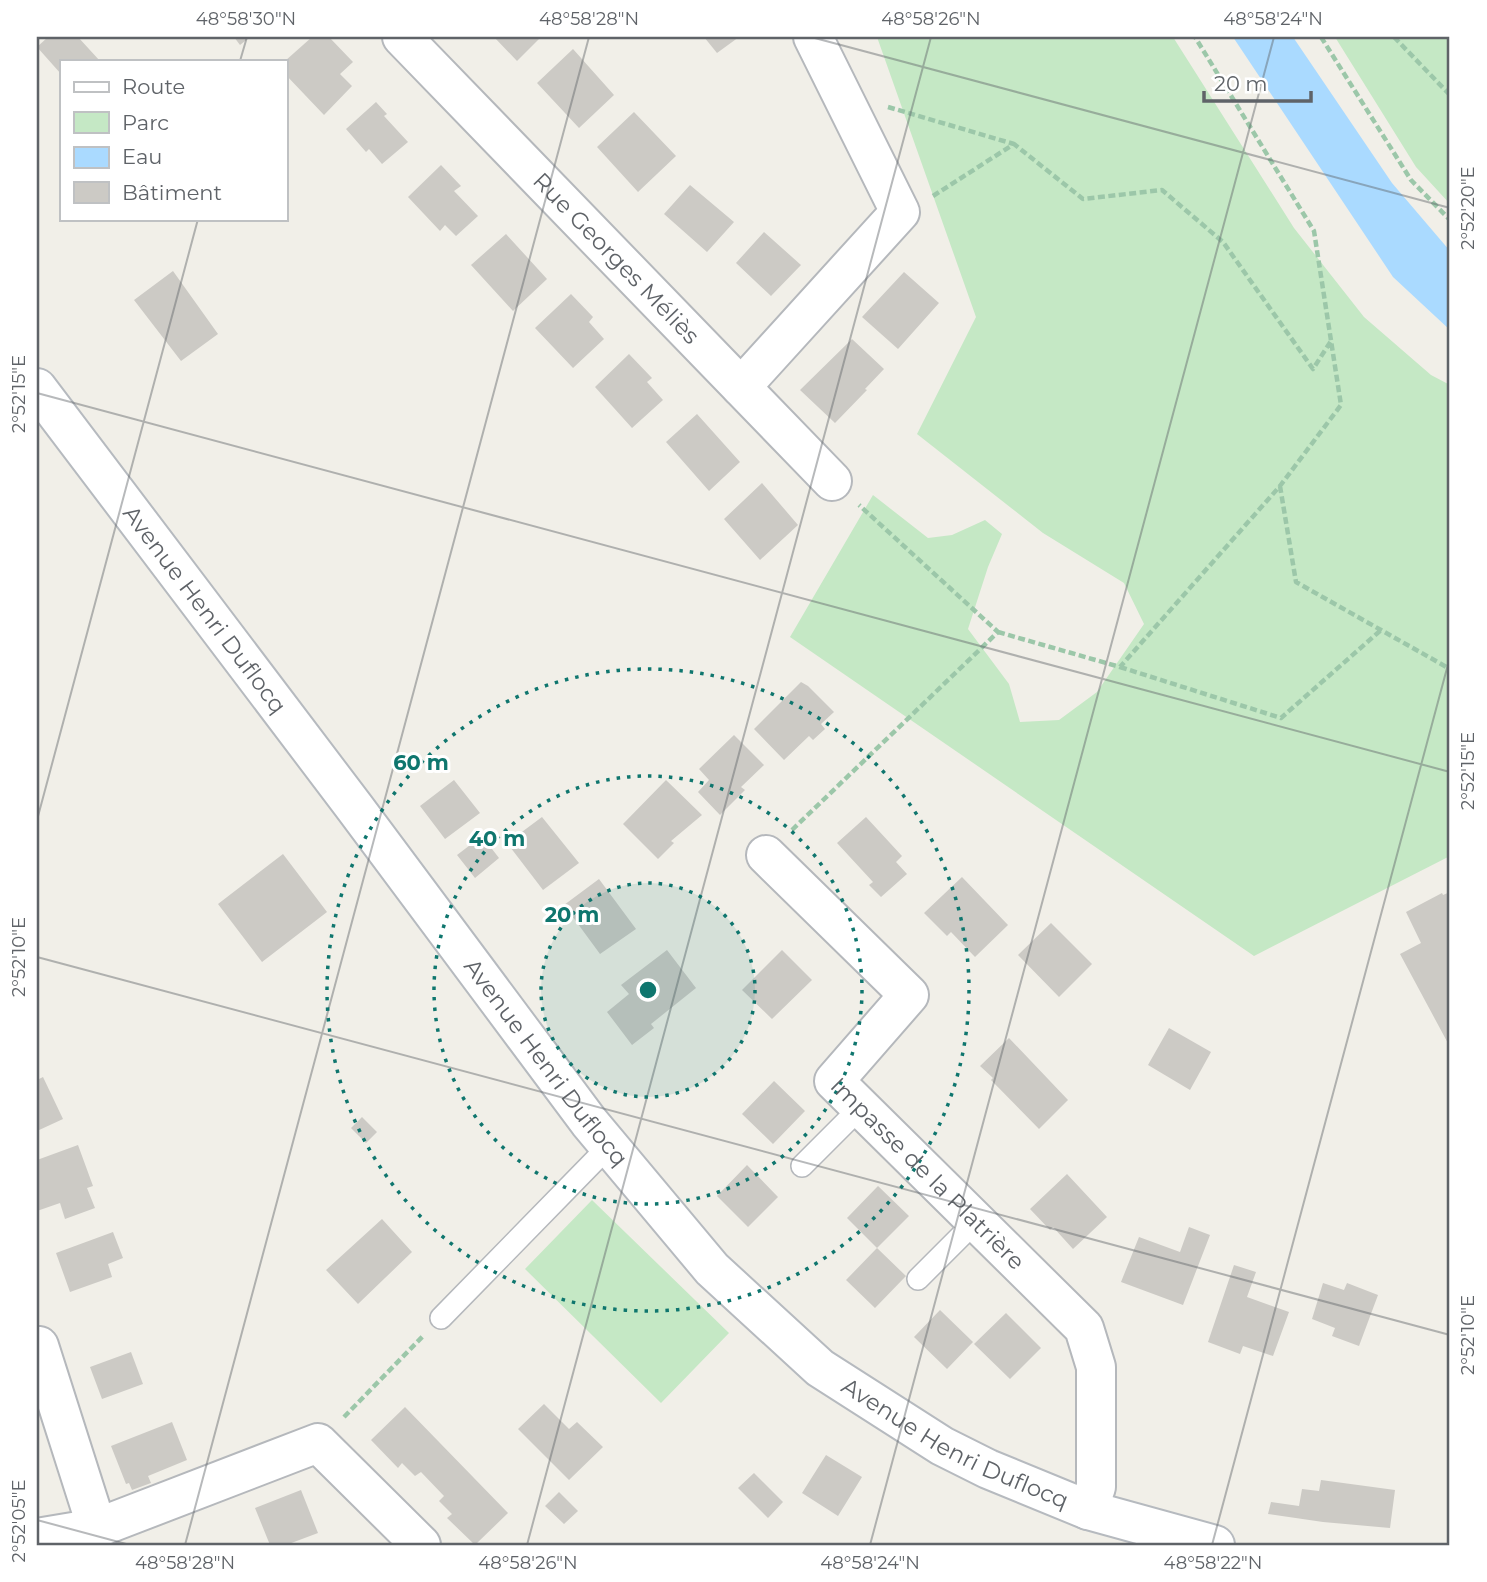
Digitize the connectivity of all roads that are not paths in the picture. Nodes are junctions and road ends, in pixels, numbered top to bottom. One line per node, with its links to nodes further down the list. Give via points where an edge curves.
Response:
1 (402, 37): 3 (street, Rue Georges Méliès)
2 (813, 37): 3 (street, via 901,212)
3 (741, 387): 5 (street, Rue Georges Méliès)
4 (37, 388): 8 (street, Avenue Henri Duflocq)
5 (832, 481)
6 (766, 855): 7 (street, Impasse de la Platrière, via 909,995 834,1081)
7 (861, 1107): 9 (lane); 10 (street, Impasse de la Platrière)
8 (608, 1147): 12 (lane); 14 (street, Avenue Henri Duflocq, via 712,1269 820,1368 942,1446)
9 (802, 1166)
10 (976, 1222): 11 (lane); 14 (street, Impasse de la Platrière, via 1084,1328 1096,1367 1096,1487)
11 (918, 1279)
12 (441, 1318)
13 (38, 1345): 15 (street)
14 (1088, 1510): 18 (street, Avenue Henri Duflocq)
15 (97, 1528): 16 (street); 17 (street, via 318,1443)
16 (37, 1538)
17 (421, 1545)
18 (1215, 1545)

